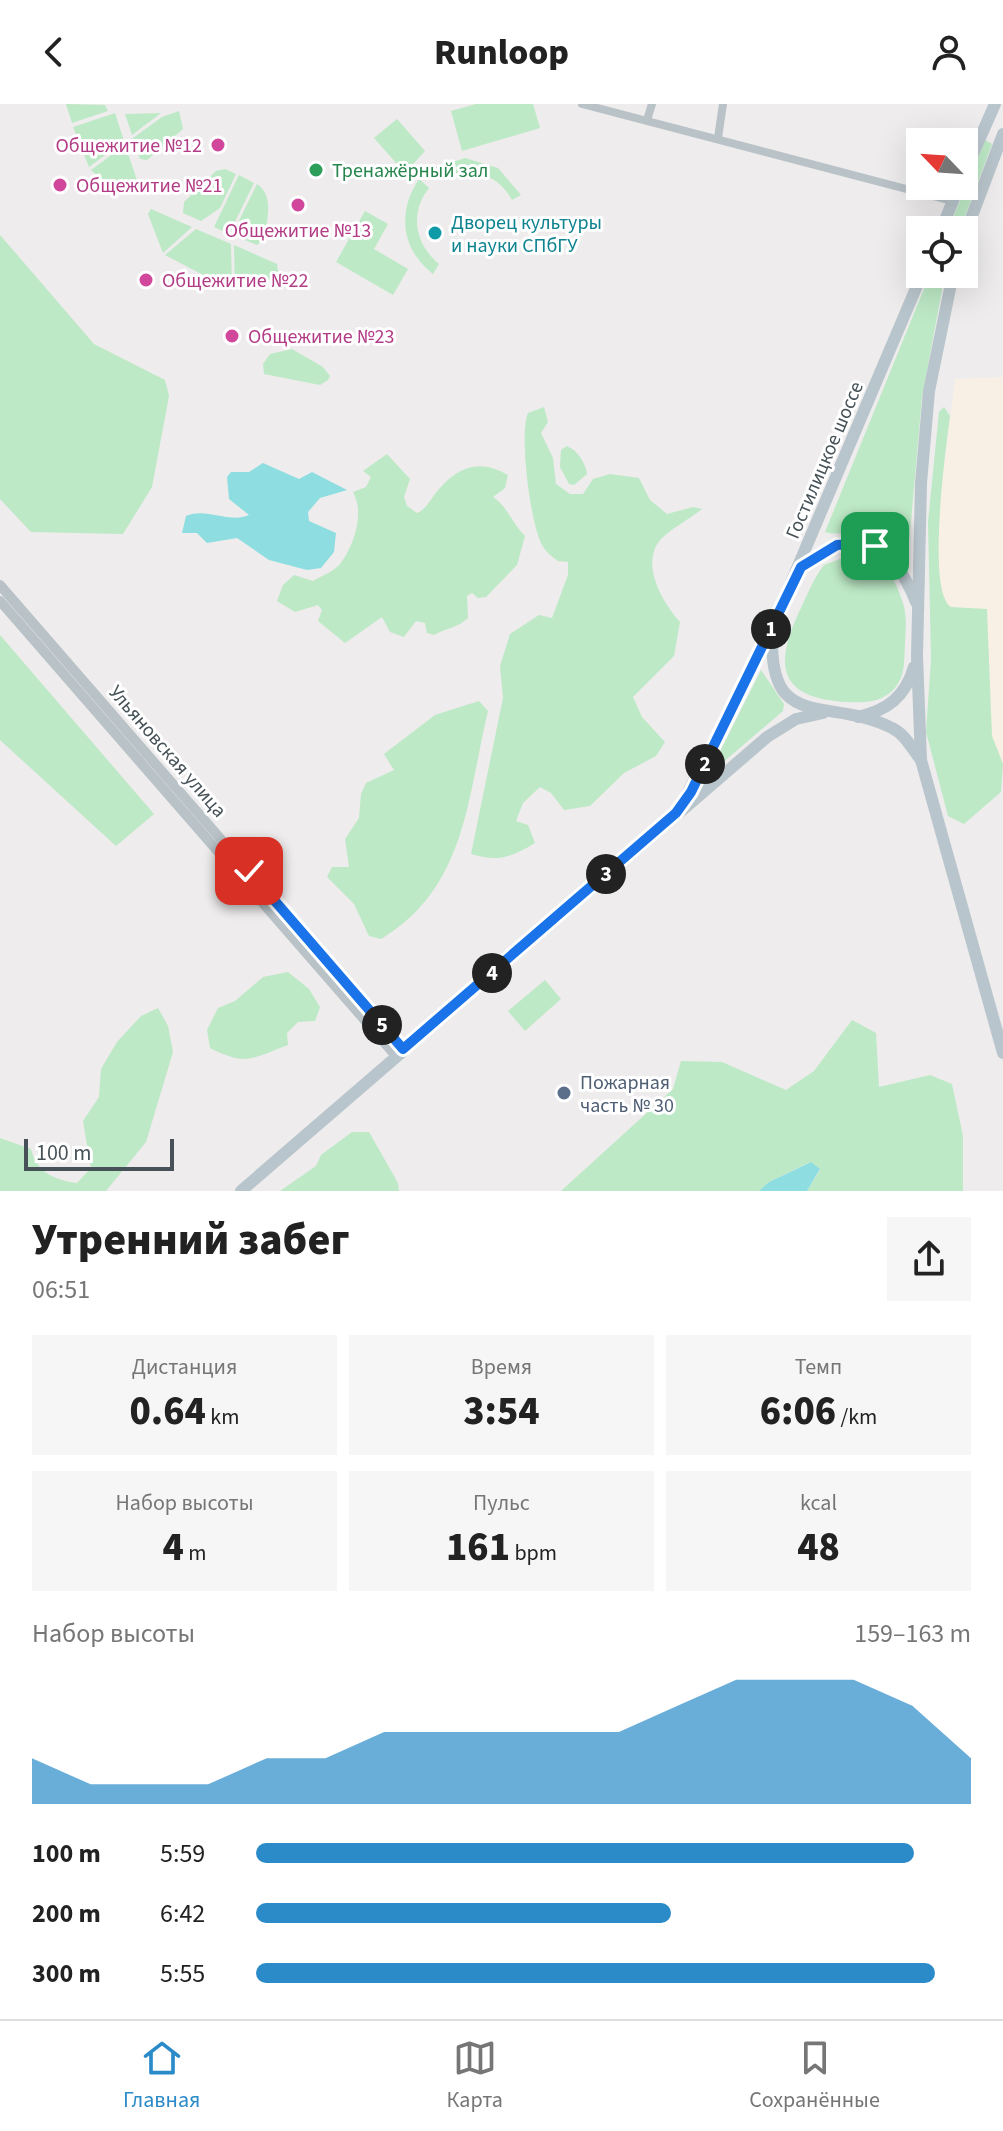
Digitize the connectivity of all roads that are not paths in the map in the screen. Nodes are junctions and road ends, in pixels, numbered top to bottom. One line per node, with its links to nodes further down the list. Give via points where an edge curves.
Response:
1 (582, 104): 5 (street)
2 (652, 104): 5 (street)
3 (723, 104): 7 (street)
4 (995, 104): 8 (main road)
5 (647, 120): 7 (street)
6 (1003, 134): 11 (main road)
7 (718, 138): 9 (street)
8 (978, 142)
9 (952, 201): 10 (main road)
10 (946, 216)
11 (972, 216)
12 (916, 288): 14 (main road, Гостилицкое шоссе)
13 (950, 288): 17 (main road, Гостилицкое шоссе, via 929,391)
14 (801, 567): 17 (main road, via 837,545 875,546 902,570); 18 (main road, Гостилицкое шоссе)
15 (0, 585): 24 (street, Ульяновская улица)
16 (0, 601): 24 (street, Ульяновская улица)
17 (918, 607): 19 (main road, Гостилицкое шоссе)
18 (773, 625): 20 (main road, Гостилицкое шоссе, via 777,679 794,702); 23 (main road)
19 (917, 656): 21 (main road, via 897,700); 22 (main road, Гостилицкое шоссе)
20 (823, 713): 21 (main road, Гостилицкое шоссе); 23 (main road, via 782,725)
21 (858, 717): 22 (main road, Гостилицкое шоссе, via 892,728)
22 (921, 760): 25 (main road, Гостилицкое шоссе)
23 (676, 813): 24 (main road)
24 (400, 1053): 26 (main road)
25 (1003, 1053)
26 (241, 1191)

